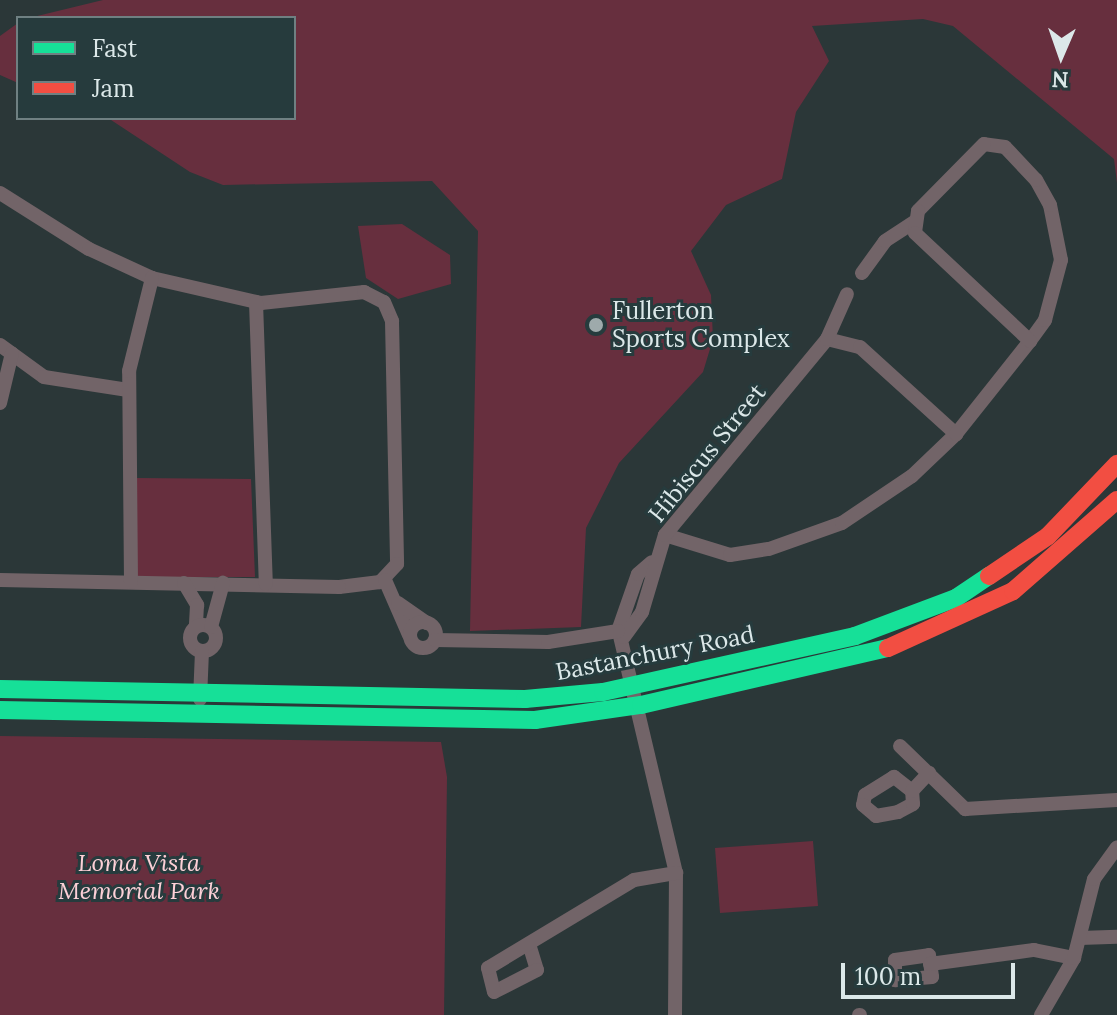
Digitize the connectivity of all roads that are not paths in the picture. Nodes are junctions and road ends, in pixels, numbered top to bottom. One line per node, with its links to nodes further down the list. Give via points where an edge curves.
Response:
1 (0, 193): 4 (street, via 89,249)
2 (914, 222): 3 (street, via 892,234); 8 (street, via 927,247); 8 (street, via 972,150 996,143 1036,180 1058,229 1059,278)
3 (862, 273)
4 (152, 278): 6 (street); 10 (street)
5 (847, 294): 7 (street, Hibiscus Street)
6 (256, 302): 18 (street, via 364,292 384,302 392,321 397,564); 22 (street)
7 (827, 339): 12 (street, via 860,347); 15 (street, Hibiscus Street)
8 (1030, 341): 12 (street)
9 (6, 349): 10 (street, via 44,377); 11 (street)
10 (128, 390): 19 (street)
11 (0, 403)
12 (956, 434): 15 (street, via 842,523 769,549 716,553)
13 (1117, 464): 32 (main road, Bastanchury Road, via 1048,536 956,598 855,636)
14 (1117, 500): 35 (main road, Bastanchury Road, via 1013,591 931,633 861,657)
15 (665, 535): 16 (street, Hibiscus Street)
16 (652, 562): 23 (street, Hibiscus Street); 24 (street, Hibiscus Street)
17 (0, 580): 19 (street)
18 (385, 580): 22 (street); 25 (street)
19 (131, 582): 20 (street)
20 (184, 583): 21 (street); 27 (street)
21 (223, 583): 22 (street); 27 (street)
22 (266, 584)
23 (631, 590): 24 (street); 28 (street, Hibiscus Street)
24 (648, 597): 28 (street, Hibiscus Street)
25 (398, 603): 26 (street); 29 (street)
26 (427, 623): 29 (street); 30 (street)
27 (204, 626): 31 (street, via 216,640); 31 (street, via 189,638)
28 (621, 634): 30 (street, via 548,642); 32 (street)
29 (409, 635): 30 (street, via 418,647)
30 (435, 640)
31 (202, 651): 34 (street)
32 (636, 685): 34 (main road, Bastanchury Road, via 525,699); 35 (street)
33 (0, 689): 34 (main road, Bastanchury Road)
34 (200, 693): 37 (street)
35 (641, 705): 37 (main road, Bastanchury Road, via 535,720); 43 (street)
36 (0, 710): 37 (main road, Bastanchury Road)
37 (200, 714)
38 (900, 746): 39 (street)
39 (929, 773): 40 (street); 41 (street, via 965,809)
40 (912, 791)
41 (1117, 800)
42 (1117, 847): 45 (street, via 1094,879)
43 (676, 873): 46 (street, via 634,880); 49 (street)
44 (1117, 937): 45 (street)
45 (1080, 938): 47 (street)
46 (529, 944)
47 (1074, 958): 48 (street, via 1034,950); 50 (street)
48 (930, 964)
49 (675, 1015)
50 (1041, 1015)

